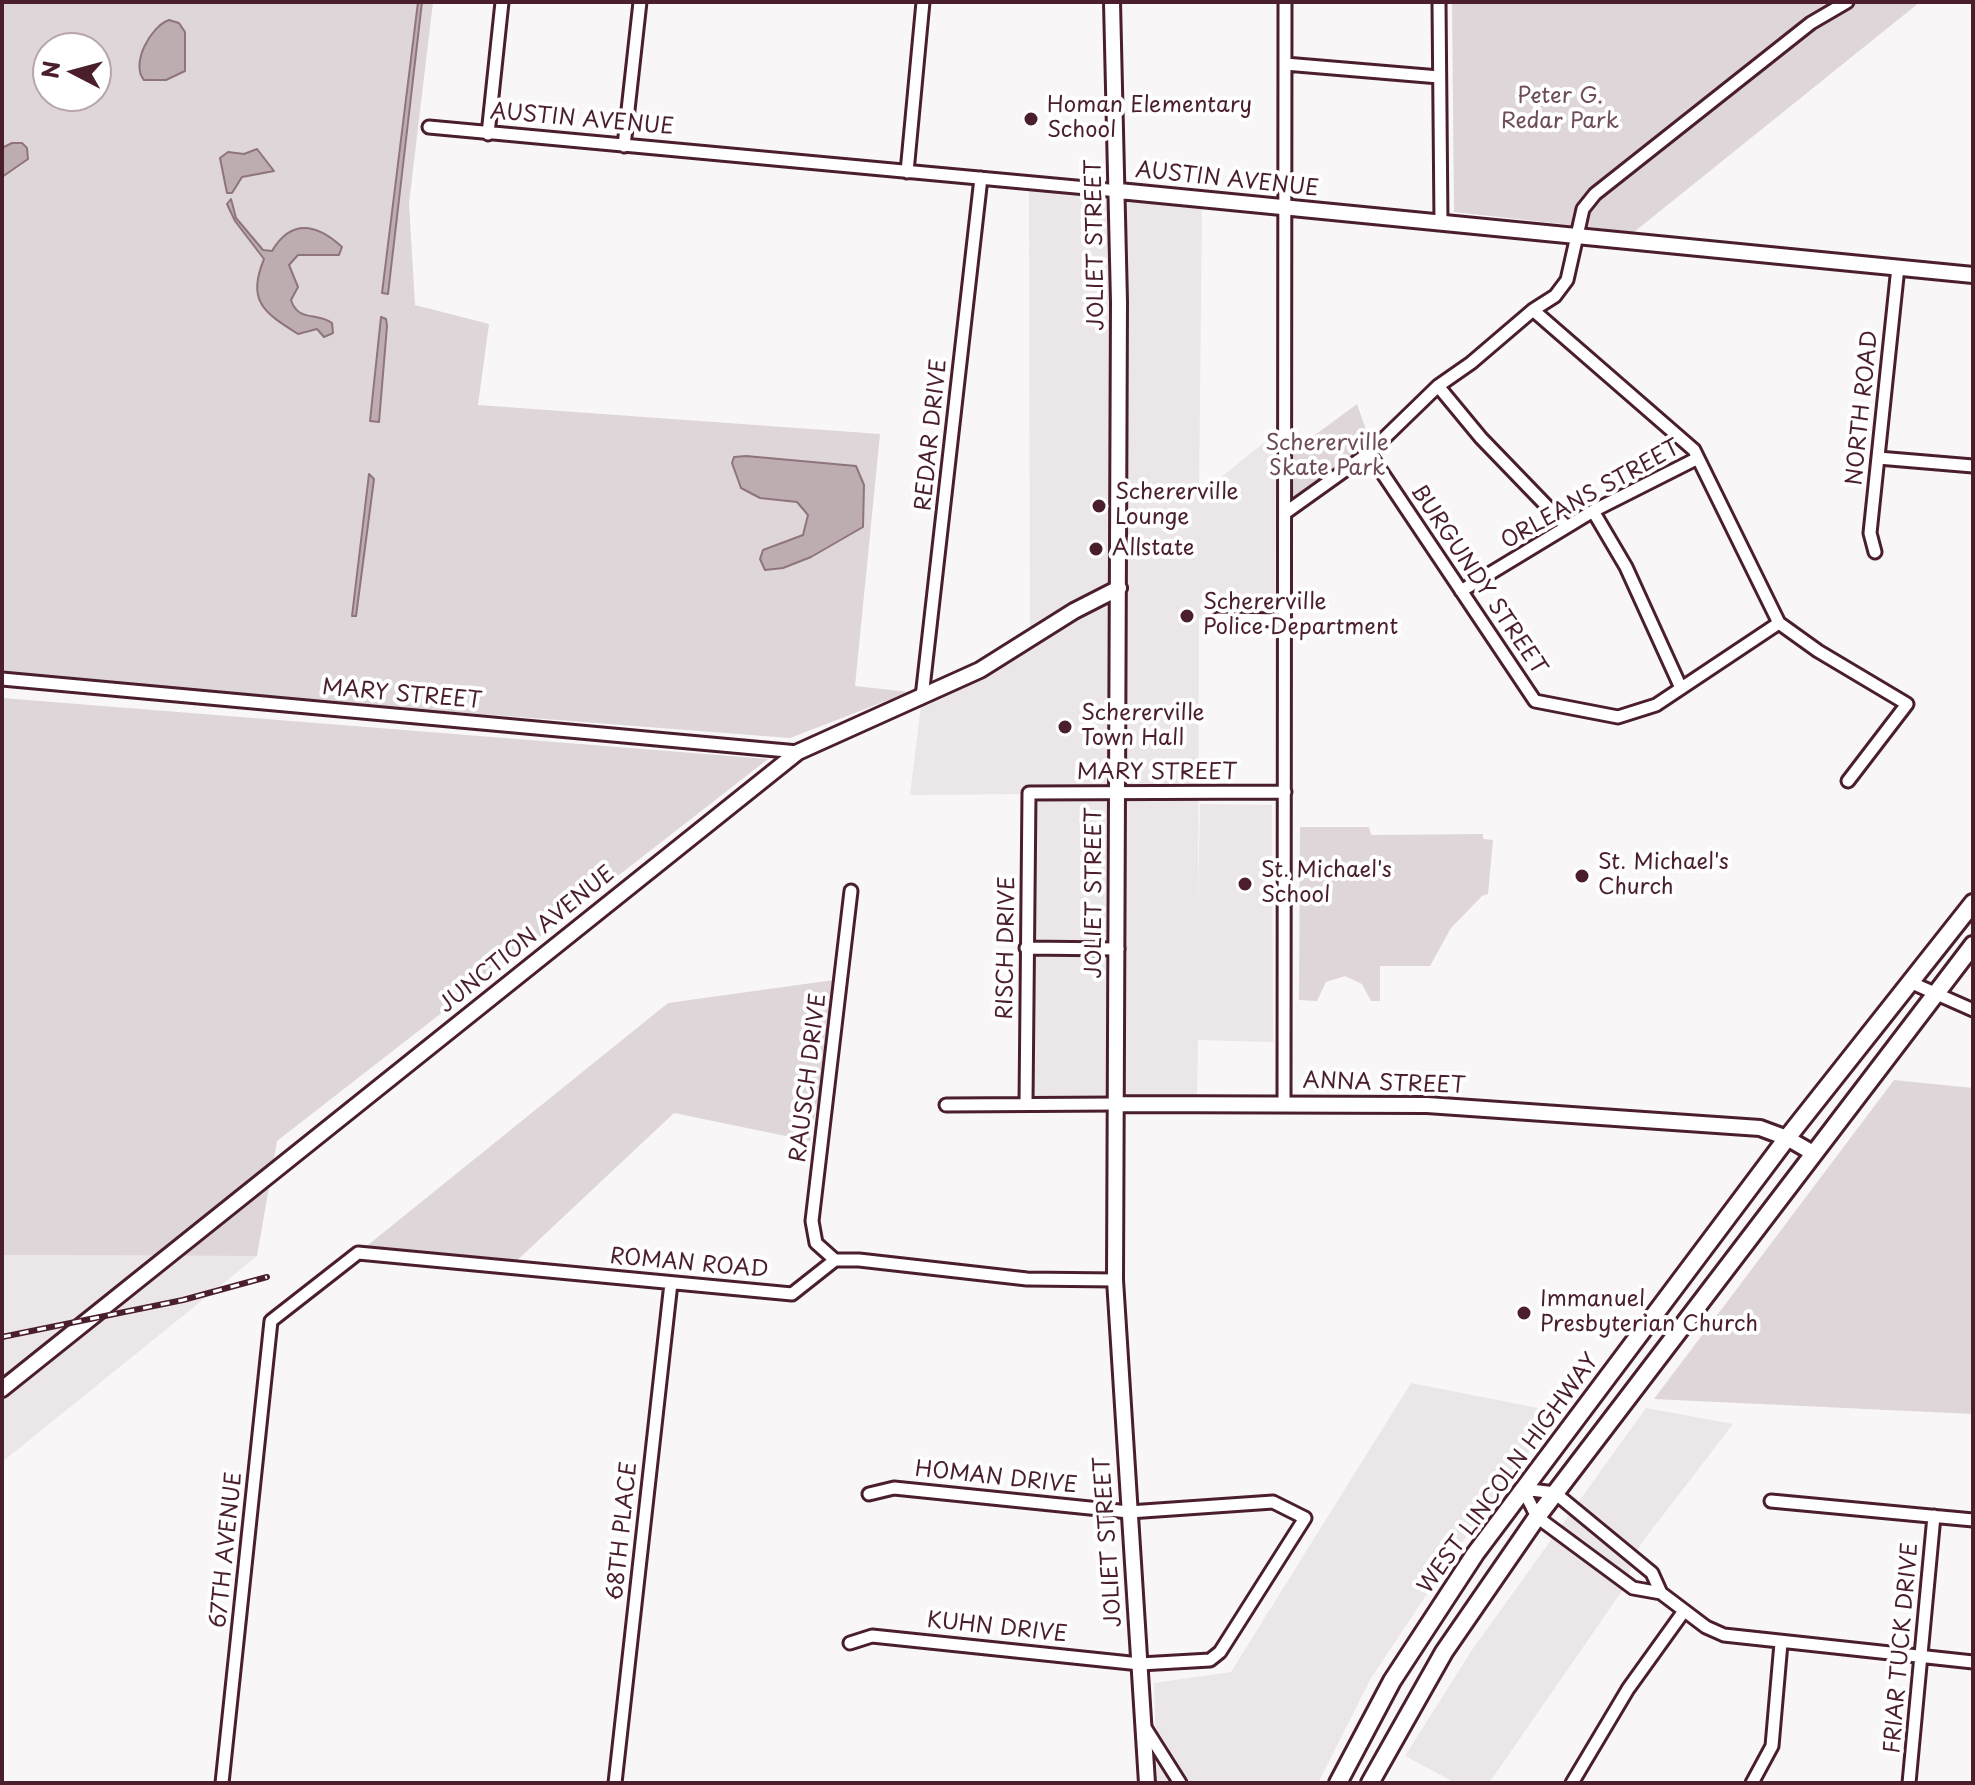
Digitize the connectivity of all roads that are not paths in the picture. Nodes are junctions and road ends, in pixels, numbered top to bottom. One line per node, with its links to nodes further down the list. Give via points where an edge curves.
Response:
1 (502, 2): 11 (street)
2 (640, 2): 12 (street)
3 (923, 2): 13 (street)
4 (1112, 2): 15 (street, JOLIET STREET)
5 (1285, 2): 8 (street)
6 (1439, 2): 9 (street)
7 (1847, 2): 18 (street, via 1811,23 1595,194 1583,209)
8 (1285, 64): 9 (street); 16 (street)
9 (1439, 77): 17 (street)
10 (429, 127): 11 (street, AUSTIN AVENUE)
11 (488, 134): 12 (street, AUSTIN AVENUE)
12 (624, 146): 13 (street, AUSTIN AVENUE)
13 (907, 172): 14 (street, AUSTIN AVENUE)
14 (981, 178): 15 (street, AUSTIN AVENUE); 38 (street, REDAR DRIVE)
15 (1119, 191): 16 (street, AUSTIN AVENUE); 31 (street, JOLIET STREET)
16 (1286, 208): 17 (street, AUSTIN AVENUE); 28 (street)
17 (1441, 223): 18 (street, AUSTIN AVENUE)
18 (1578, 236): 19 (street, AUSTIN AVENUE); 21 (street, via 1567,280 1555,296)
19 (1898, 267): 20 (street, AUSTIN AVENUE); 25 (street, NORTH ROAD)
20 (1973, 275)
21 (1533, 310): 22 (street); 24 (street)
22 (1438, 386): 23 (street); 29 (street)
23 (1369, 453): 28 (street); 32 (street, BURGUNDY STREET)
24 (1698, 458): 27 (street, ORLEANS STREET); 35 (street)
25 (1878, 458): 26 (street); 30 (street, NORTH ROAD, via 1870,533)
26 (1973, 466)
27 (1593, 511): 29 (street, ORLEANS STREET); 37 (street, via 1626,567)
28 (1285, 513): 34 (street)
29 (1566, 526): 32 (street, ORLEANS STREET)
30 (1875, 552)
31 (1119, 588): 38 (street, JUNCTION AVENUE, via 980,670); 43 (street, JOLIET STREET)
32 (1461, 591): 37 (street, BURGUNDY STREET, via 1535,701 1618,717 1656,705)
33 (1218, 619): 34 (street)
34 (1285, 620): 41 (street)
35 (1779, 623): 37 (street, BURGUNDY STREET); 40 (street, via 1907,704)
36 (2, 679): 39 (street, MARY STREET)
37 (1681, 688)
38 (922, 697): 39 (street, JUNCTION AVENUE)
39 (798, 752): 62 (street, JUNCTION AVENUE)
40 (1848, 781)
41 (1285, 792): 43 (street, MARY STREET); 53 (street)
42 (1029, 793): 43 (street, MARY STREET); 47 (street, RISCH DRIVE)
43 (1117, 793): 48 (street, JOLIET STREET)
44 (851, 891): 58 (street, RAUSCH DRIVE, via 812,1221 816,1243)
45 (1973, 903): 49 (main road, WEST LINCOLN HIGHWAY)
46 (1973, 945): 50 (main road)
47 (1026, 948): 48 (street); 52 (street, RISCH DRIVE)
48 (1118, 949): 54 (street, JOLIET STREET)
49 (1912, 983): 50 (street); 56 (main road, WEST LINCOLN HIGHWAY)
50 (1935, 994): 51 (street); 57 (main road)
51 (1973, 1010)
52 (1026, 1103): 54 (street, ANNA STREET); 55 (street, ANNA STREET)
53 (1284, 1103): 54 (street, ANNA STREET); 56 (street, ANNA STREET, via 1494,1109 1760,1128)
54 (1117, 1104): 59 (street, JOLIET STREET)
55 (946, 1105)
56 (1787, 1138): 57 (street, ANNA STREET); 63 (main road, WEST LINCOLN HIGHWAY)
57 (1813, 1153): 64 (main road)
58 (835, 1260): 59 (street, via 1027,1279); 60 (street, ROMAN ROAD, via 792,1294)
59 (1115, 1280): 67 (street, JOLIET STREET)
60 (671, 1283): 61 (street, ROMAN ROAD, via 358,1253); 80 (street, 68TH PLACE)
61 (271, 1321): 79 (street, 67TH AVENUE)
62 (2, 1389)
63 (1523, 1489): 64 (street); 69 (street); 83 (main road, WEST LINCOLN HIGHWAY, via 1430,1620)
64 (1555, 1493): 69 (main road); 71 (street, via 1652,1573)
65 (869, 1494): 67 (street, HOMAN DRIVE, via 894,1488)
66 (1771, 1501): 68 (street)
67 (1129, 1512): 77 (street, JOLIET STREET); 77 (street, HOMAN DRIVE, via 1273,1502 1305,1518 1220,1652 1210,1660)
68 (1934, 1516): 70 (street); 75 (street, FRIAR TUCK DRIVE)
69 (1537, 1517): 71 (street, via 1633,1588); 84 (main road, via 1444,1652)
70 (1973, 1520)
71 (1661, 1593): 72 (street)
72 (1684, 1611): 74 (street, via 1724,1635); 85 (street, via 1628,1689)
73 (850, 1643): 77 (street, KUHN DRIVE, via 872,1636)
74 (1781, 1643): 75 (street); 86 (street, via 1772,1746)
75 (1921, 1657): 76 (street); 87 (street, FRIAR TUCK DRIVE)
76 (1973, 1662)
77 (1140, 1664): 78 (street, JOLIET STREET)
78 (1144, 1726): 81 (street, JOLIET STREET); 82 (street)
79 (222, 1783)
80 (615, 1783)
81 (1147, 1783)
82 (1180, 1783)
83 (1338, 1783)
84 (1370, 1783)
85 (1572, 1783)
86 (1752, 1783)
87 (1909, 1783)

